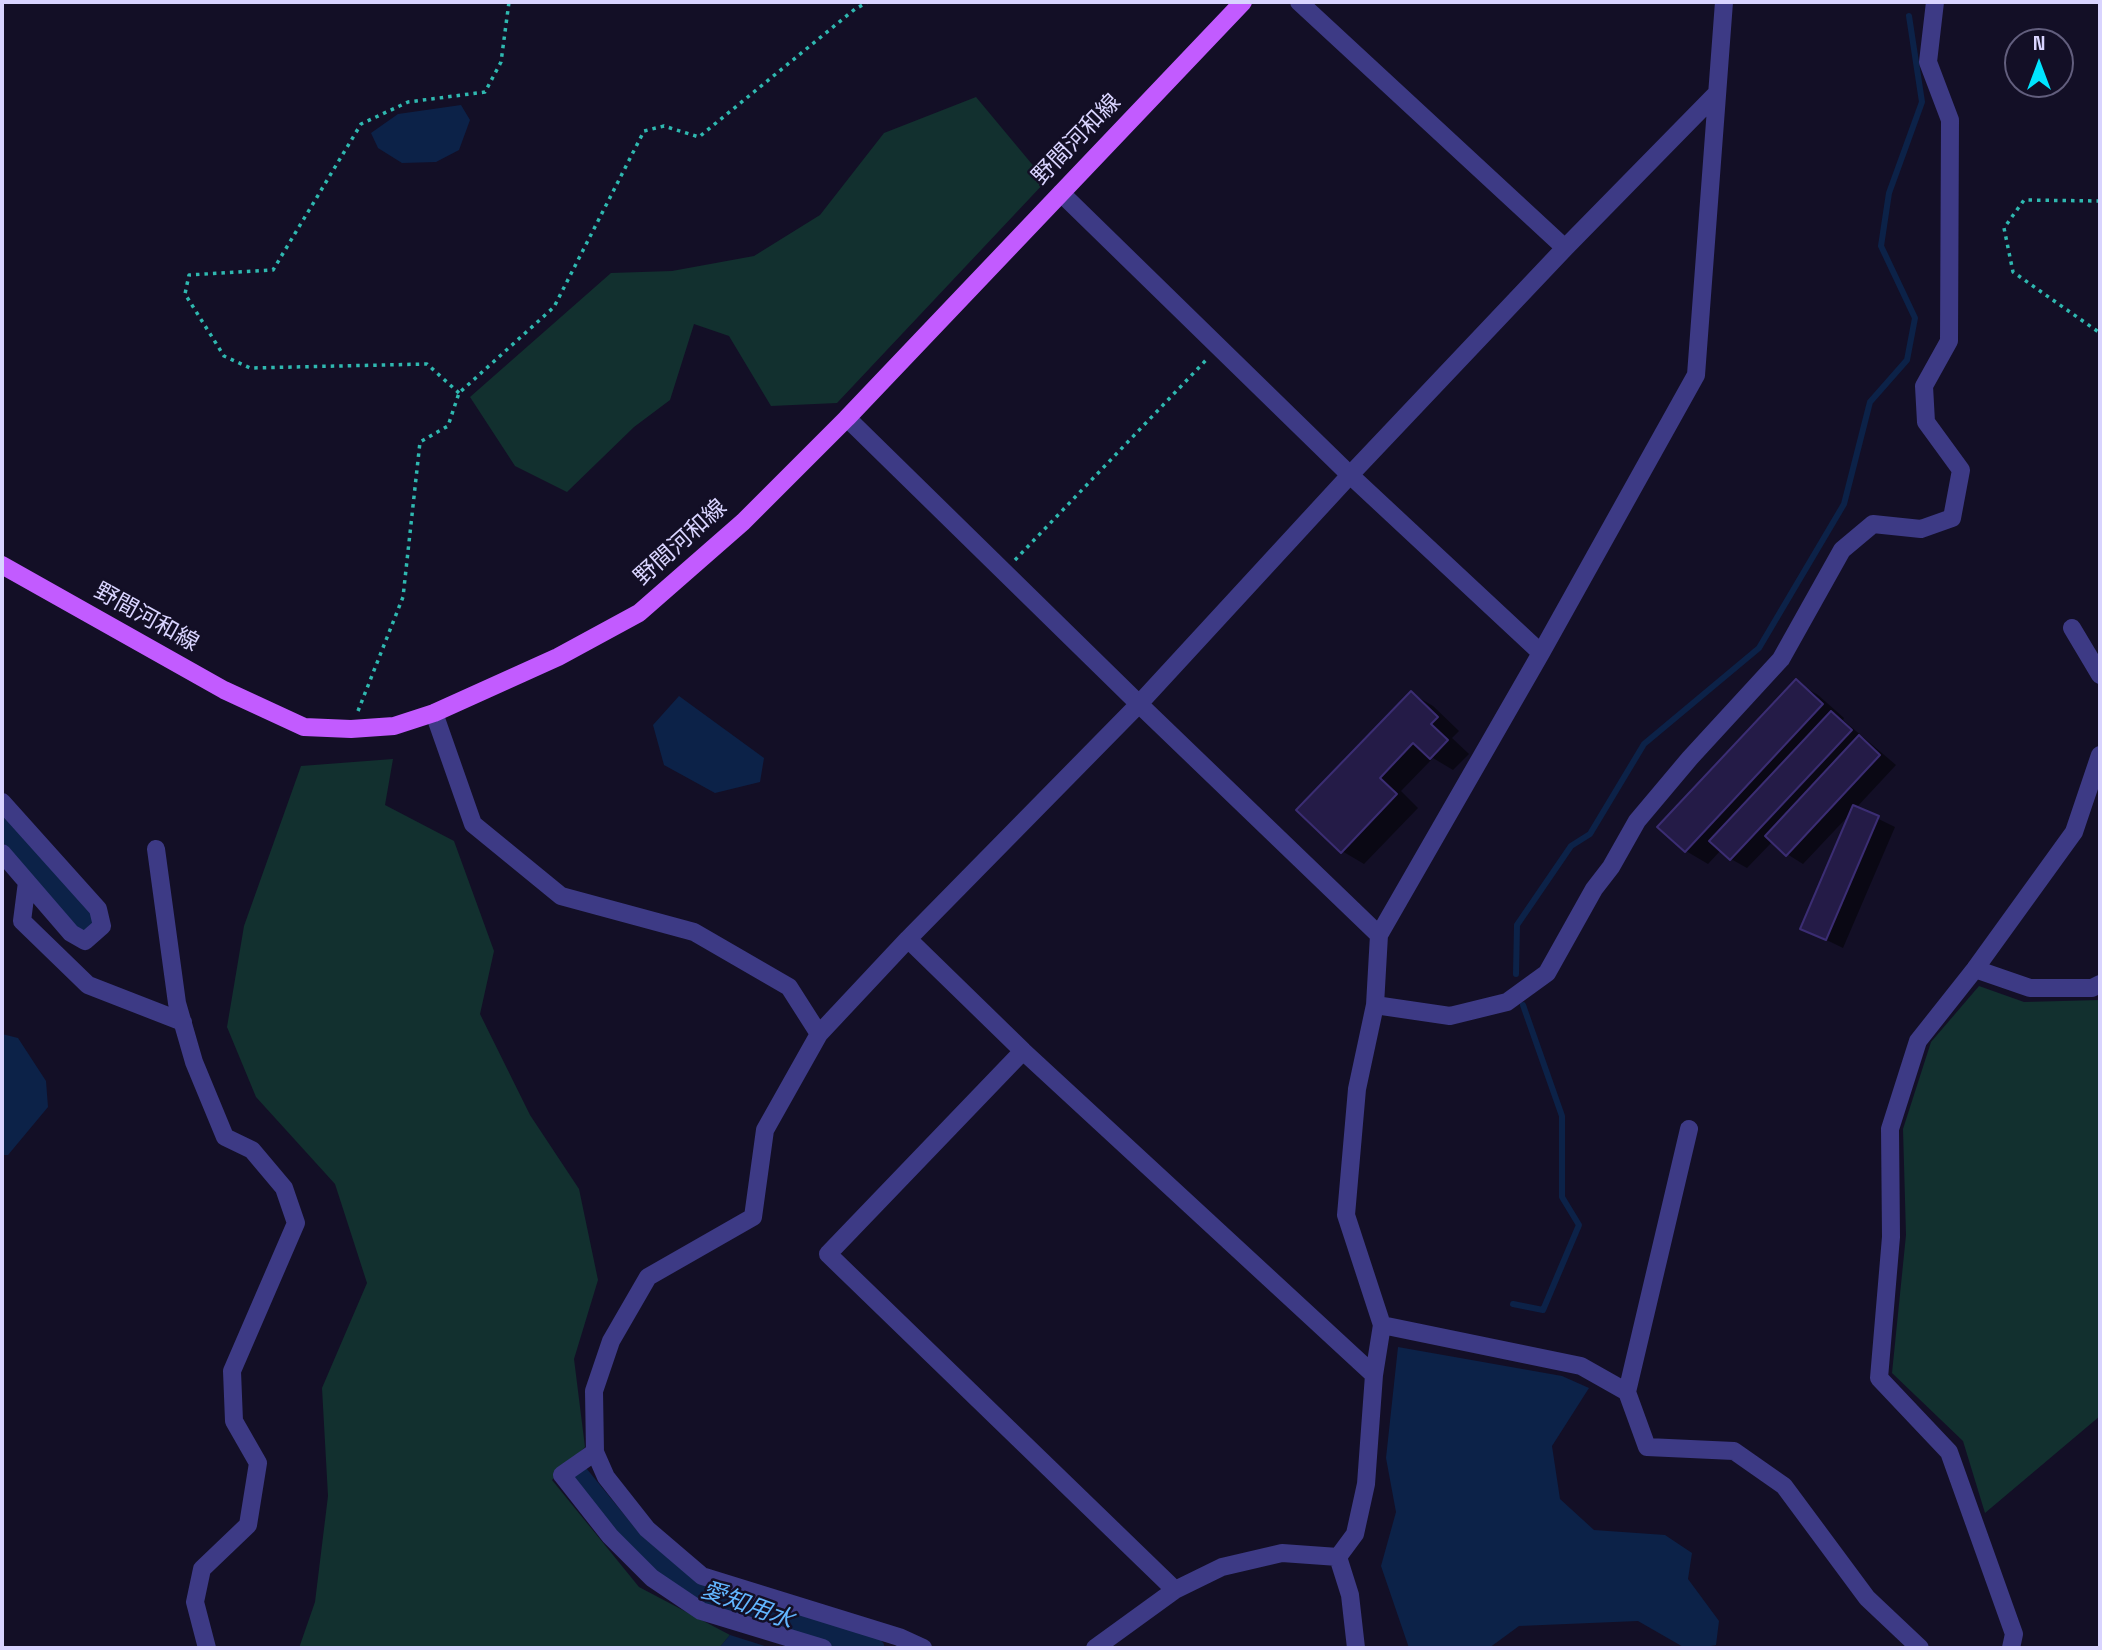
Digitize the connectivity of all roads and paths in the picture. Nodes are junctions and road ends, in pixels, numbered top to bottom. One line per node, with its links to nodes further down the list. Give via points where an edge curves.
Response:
1 (509, 2): 13 (path, via 501,62 485,92 408,102 361,124 273,270 189,275 186,294 224,356 250,368 427,364)
2 (868, 2): 13 (path, via 699,137 664,126 644,131 554,307)
3 (1243, 2): 8 (main road, 野間河和線)
4 (1299, 2): 10 (street)
5 (1724, 2): 7 (street)
6 (1935, 2): 33 (street, via 1928,62 1950,120 1949,341 1924,386 1926,422 1961,471 1952,518 1921,528 1873,524 1842,550 1781,659 1637,821 1547,973 1507,1002 1450,1016)
7 (1717, 93): 10 (street); 19 (street, via 1696,375)
8 (1061, 193): 12 (street); 14 (main road, 野間河和線)
9 (2100, 201): 11 (path, via 2024,200 2004,228 2013,272)
10 (1565, 248): 15 (street)
11 (2100, 332)
12 (1219, 347): 15 (street); 17 (path)
13 (459, 393): 23 (path, via 448,426 420,442 403,597)
14 (847, 418): 17 (street); 22 (main road, 野間河和線, via 743,522 639,613 558,657)
15 (1350, 475): 19 (street); 21 (street)
16 (2, 565): 23 (main road, 野間河和線, via 224,690 304,727)
17 (1004, 572): 21 (street)
18 (2072, 628): 20 (street)
19 (1541, 653): 29 (street)
20 (2100, 675)
21 (1139, 704): 29 (street); 30 (street)
22 (434, 713): 23 (main road, 野間河和線, via 394,726); 35 (street, via 473,824 561,896 694,932 789,986)
23 (351, 729)
24 (2100, 755): 31 (street, via 2074,832)
25 (2, 802): 28 (street, via 98,909 102,926 85,941 71,933)
26 (156, 849): 34 (street)
27 (2, 853): 28 (street)
28 (27, 882): 34 (street, via 22,922 88,985)
29 (1379, 935): 33 (street)
30 (908, 939): 35 (street); 36 (street)
31 (1975, 969): 32 (street, via 2030,988 2092,988); 50 (street, via 1919,1041 1890,1129 1891,1237 1879,1378 1949,1452 2014,1634)
32 (2100, 984)
33 (1375, 1005): 38 (street, via 1357,1089 1346,1215)
34 (183, 1022): 44 (street, via 194,1062 225,1136 252,1150 284,1188 296,1223 232,1371 234,1421 258,1463 248,1525 202,1569 195,1602)
35 (819, 1034): 41 (street, via 765,1130 753,1217 648,1277 611,1341 594,1391)
36 (1023, 1051): 39 (street); 43 (street, via 828,1254)
37 (1689, 1129): 40 (street)
38 (1382, 1325): 39 (street); 40 (street, via 1581,1366)
39 (1374, 1375): 42 (street, via 1366,1484 1354,1534)
40 (1627, 1392): 49 (street, via 1647,1447 1734,1451 1784,1486 1867,1598)
41 (595, 1452): 45 (street, via 562,1475 610,1536 652,1578 701,1611); 46 (street, via 606,1477 647,1530 702,1576)
42 (1338, 1557): 43 (street, via 1282,1553 1222,1567); 48 (street, via 1350,1595)
43 (1175, 1590): 47 (street)
44 (207, 1648)
45 (823, 1648)
46 (923, 1648)
47 (1095, 1648)
48 (1356, 1648)
49 (1920, 1648)
50 (2011, 1648)

